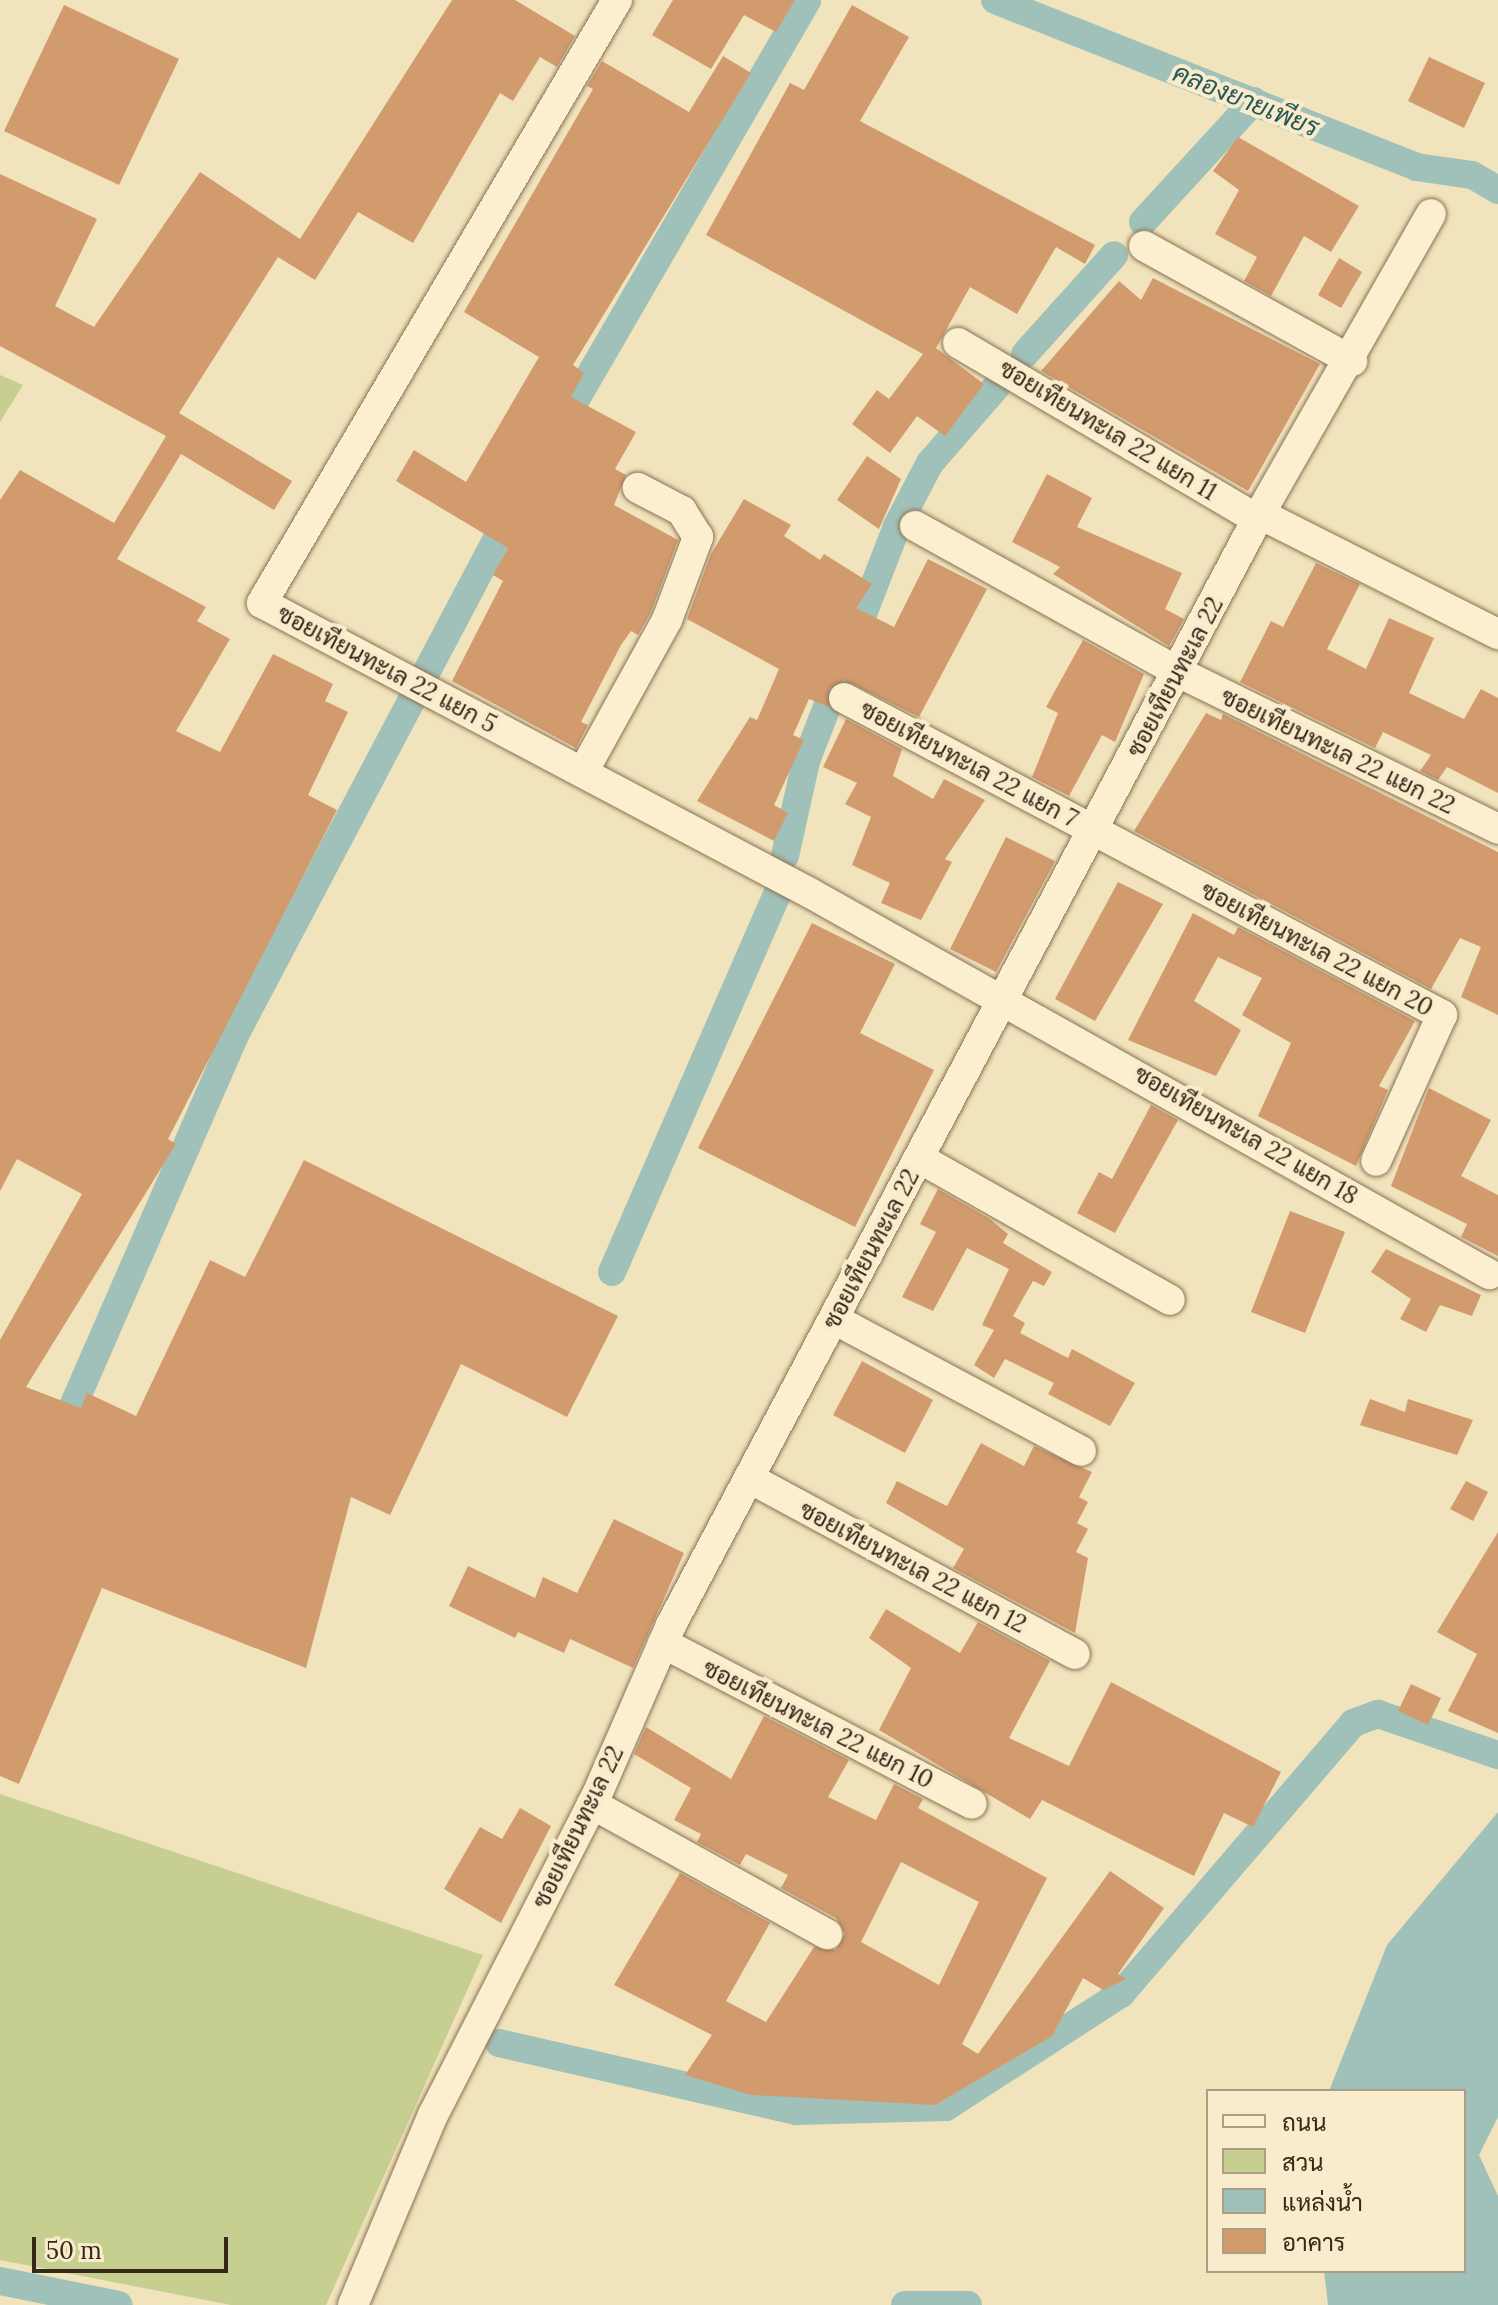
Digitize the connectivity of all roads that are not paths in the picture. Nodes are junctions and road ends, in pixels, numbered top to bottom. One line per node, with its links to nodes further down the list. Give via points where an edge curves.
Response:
1 (617, 0): 12 (street, ซอยเทียนทะเล 22 แยก 5, via 262,603)
2 (1431, 214): 5 (street, ซอยเทียนทะเล 22)
3 (1144, 246): 5 (street)
4 (958, 343): 7 (street, ซอยเทียนทะเล 22 แยก 11)
5 (1352, 361): 7 (street, ซอยเทียนทะเล 22)
6 (638, 488): 12 (street, via 682,511 698,537 667,620)
7 (1258, 517): 9 (street, ซอยเทียนทะเล 22 แยก 11); 10 (street, ซอยเทียนทะเล 22)
8 (915, 526): 10 (street, ซอยเทียนทะเล 22 แยก 22)
9 (1498, 634)
10 (1178, 672): 13 (street, ซอยเทียนทะเล 22 แยก 22); 14 (street, ซอยเทียนทะเล 22)
11 (844, 698): 14 (street, ซอยเทียนทะเล 22 แยก 7)
12 (583, 772): 15 (street, ซอยเทียนทะเล 22 แยก 5)
13 (1498, 829)
14 (1093, 830): 15 (street, ซอยเทียนทะเล 22); 17 (street, ซอยเทียนทะเล 22 แยก 20, via 1442,1015)
15 (1001, 1001): 16 (street, ซอยเทียนทะเล 22); 18 (street, ซอยเทียนทะเล 22 แยก 18)
16 (919, 1158): 19 (street); 20 (street, ซอยเทียนทะเล 22)
17 (1376, 1161)
18 (1489, 1274)
19 (1170, 1300)
20 (834, 1319): 21 (street); 22 (street, ซอยเทียนทะเล 22)
21 (1081, 1451)
22 (751, 1479): 23 (street, ซอยเทียนทะเล 22); 24 (street, ซอยเทียนทะเล 22 แยก 12)
23 (663, 1643): 25 (street, ซอยเทียนทะเล 22); 26 (street, ซอยเทียนทะเล 22 แยก 10)
24 (1075, 1654)
25 (592, 1804): 27 (street); 28 (street, ซอยเทียนทะเล 22, via 433,2115)
26 (972, 1804)
27 (827, 1934)
28 (353, 2305)

